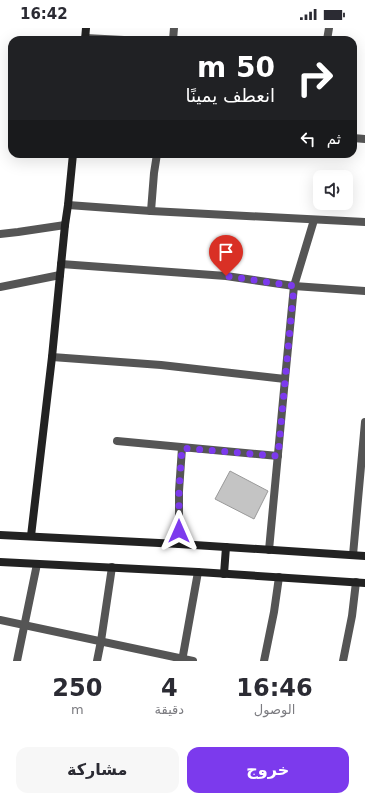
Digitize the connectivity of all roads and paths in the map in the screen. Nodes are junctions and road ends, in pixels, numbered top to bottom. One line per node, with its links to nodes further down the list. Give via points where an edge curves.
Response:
1 (73, 158): 3 (street)
2 (156, 158): 4 (street)
3 (68, 205): 4 (street); 7 (street)
4 (151, 211): 5 (street)
5 (314, 220): 6 (street); 11 (street)
6 (365, 222)
7 (65, 225): 8 (street); 9 (street)
8 (0, 234)
9 (61, 264): 10 (street); 11 (street, via 226,276)
10 (60, 275): 12 (street); 14 (street)
11 (294, 286): 13 (street); 15 (street)
12 (0, 287)
13 (365, 291)
14 (52, 357): 15 (street, via 161,365); 21 (street)
15 (284, 379): 19 (street)
16 (365, 422): 25 (street)
17 (117, 441): 18 (street)
18 (182, 448): 19 (street); 22 (street)
19 (278, 456): 24 (street)
20 (0, 535): 21 (street)
21 (31, 536): 22 (street)
22 (179, 544): 23 (street)
23 (226, 547): 24 (street); 31 (street)
24 (269, 550): 25 (street)
25 (353, 555): 26 (street)
26 (365, 556)
27 (0, 562): 28 (street)
28 (37, 564): 29 (street); 36 (street)
29 (112, 568): 30 (street); 37 (street)
30 (198, 572): 31 (street); 38 (street)
31 (224, 574): 32 (street)
32 (279, 577): 33 (street); 42 (street)
33 (356, 582): 34 (street); 43 (street)
34 (365, 583)
35 (0, 620): 36 (street)
36 (25, 625): 37 (street); 39 (street)
37 (101, 641): 38 (street); 40 (street)
38 (182, 660): 41 (street)
39 (17, 661)
40 (96, 661)
41 (193, 661)
42 (264, 661)
43 (343, 661)

